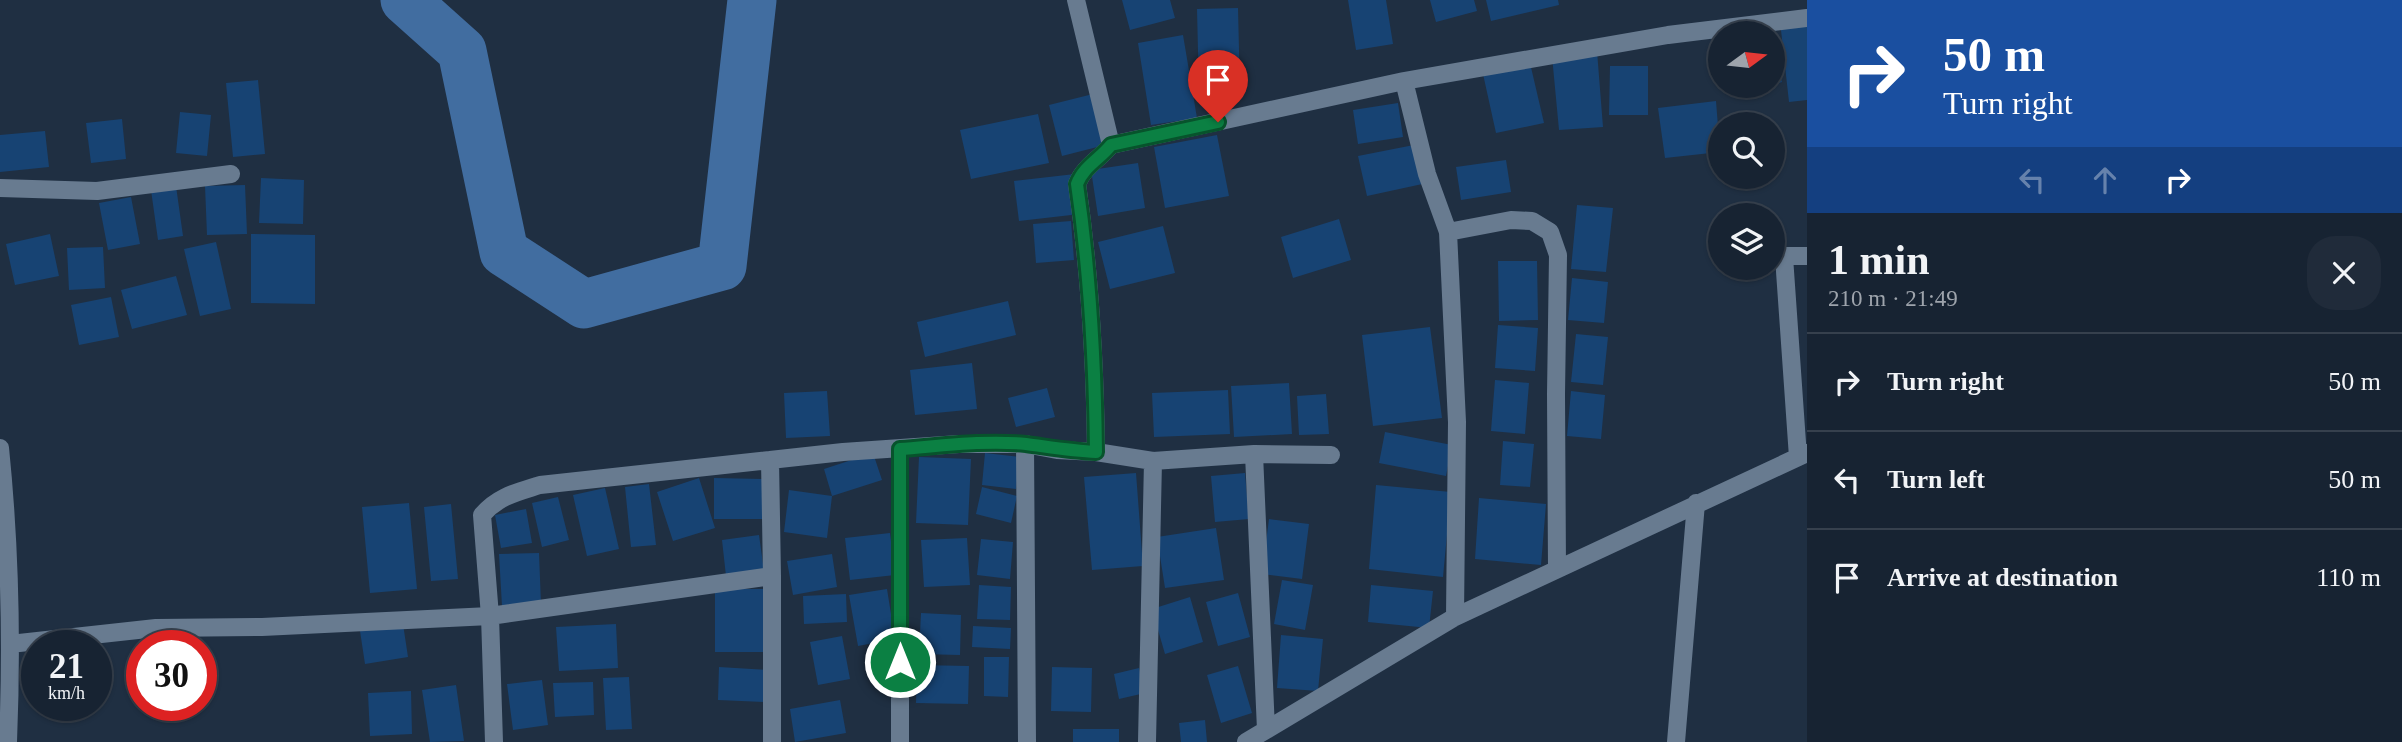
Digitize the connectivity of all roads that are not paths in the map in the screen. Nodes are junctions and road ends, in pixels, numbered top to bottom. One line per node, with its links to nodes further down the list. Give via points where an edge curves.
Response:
1 (1076, 0): 4 (street)
2 (1807, 18): 3 (street, via 1668,35)
3 (1404, 81): 4 (street); 7 (street, via 1427,174)
4 (1111, 145): 14 (street, via 1077,184 1092,317)
5 (231, 174): 6 (street, via 97,191)
6 (0, 188)
7 (1448, 232): 21 (street, via 1532,220 1550,232 1558,255); 24 (street, via 1457,422)
8 (1807, 256): 9 (street)
9 (1785, 257)
10 (1782, 280): 17 (street)
11 (1025, 444): 13 (street); 14 (street); 31 (street)
12 (0, 448): 25 (street, via 7,514)
13 (900, 449): 18 (street); 30 (street)
14 (1096, 452): 19 (street)
15 (1254, 454): 16 (street); 19 (street); 26 (street)
16 (1331, 455)
17 (1802, 455): 20 (street)
18 (770, 460): 22 (street); 23 (street, via 540,485 507,495 482,515)
19 (1153, 461): 32 (street)
20 (1696, 503): 21 (street); 34 (street)
21 (1557, 569): 24 (street)
22 (772, 576): 23 (street); 29 (street)
23 (491, 616): 25 (street, via 156,628); 28 (street)
24 (1455, 617): 26 (street)
25 (10, 644): 27 (street)
26 (1266, 730): 33 (street)
27 (8, 742)
28 (494, 742)
29 (772, 742)
30 (900, 742)
31 (1027, 742)
32 (1147, 742)
33 (1246, 742)
34 (1676, 742)

